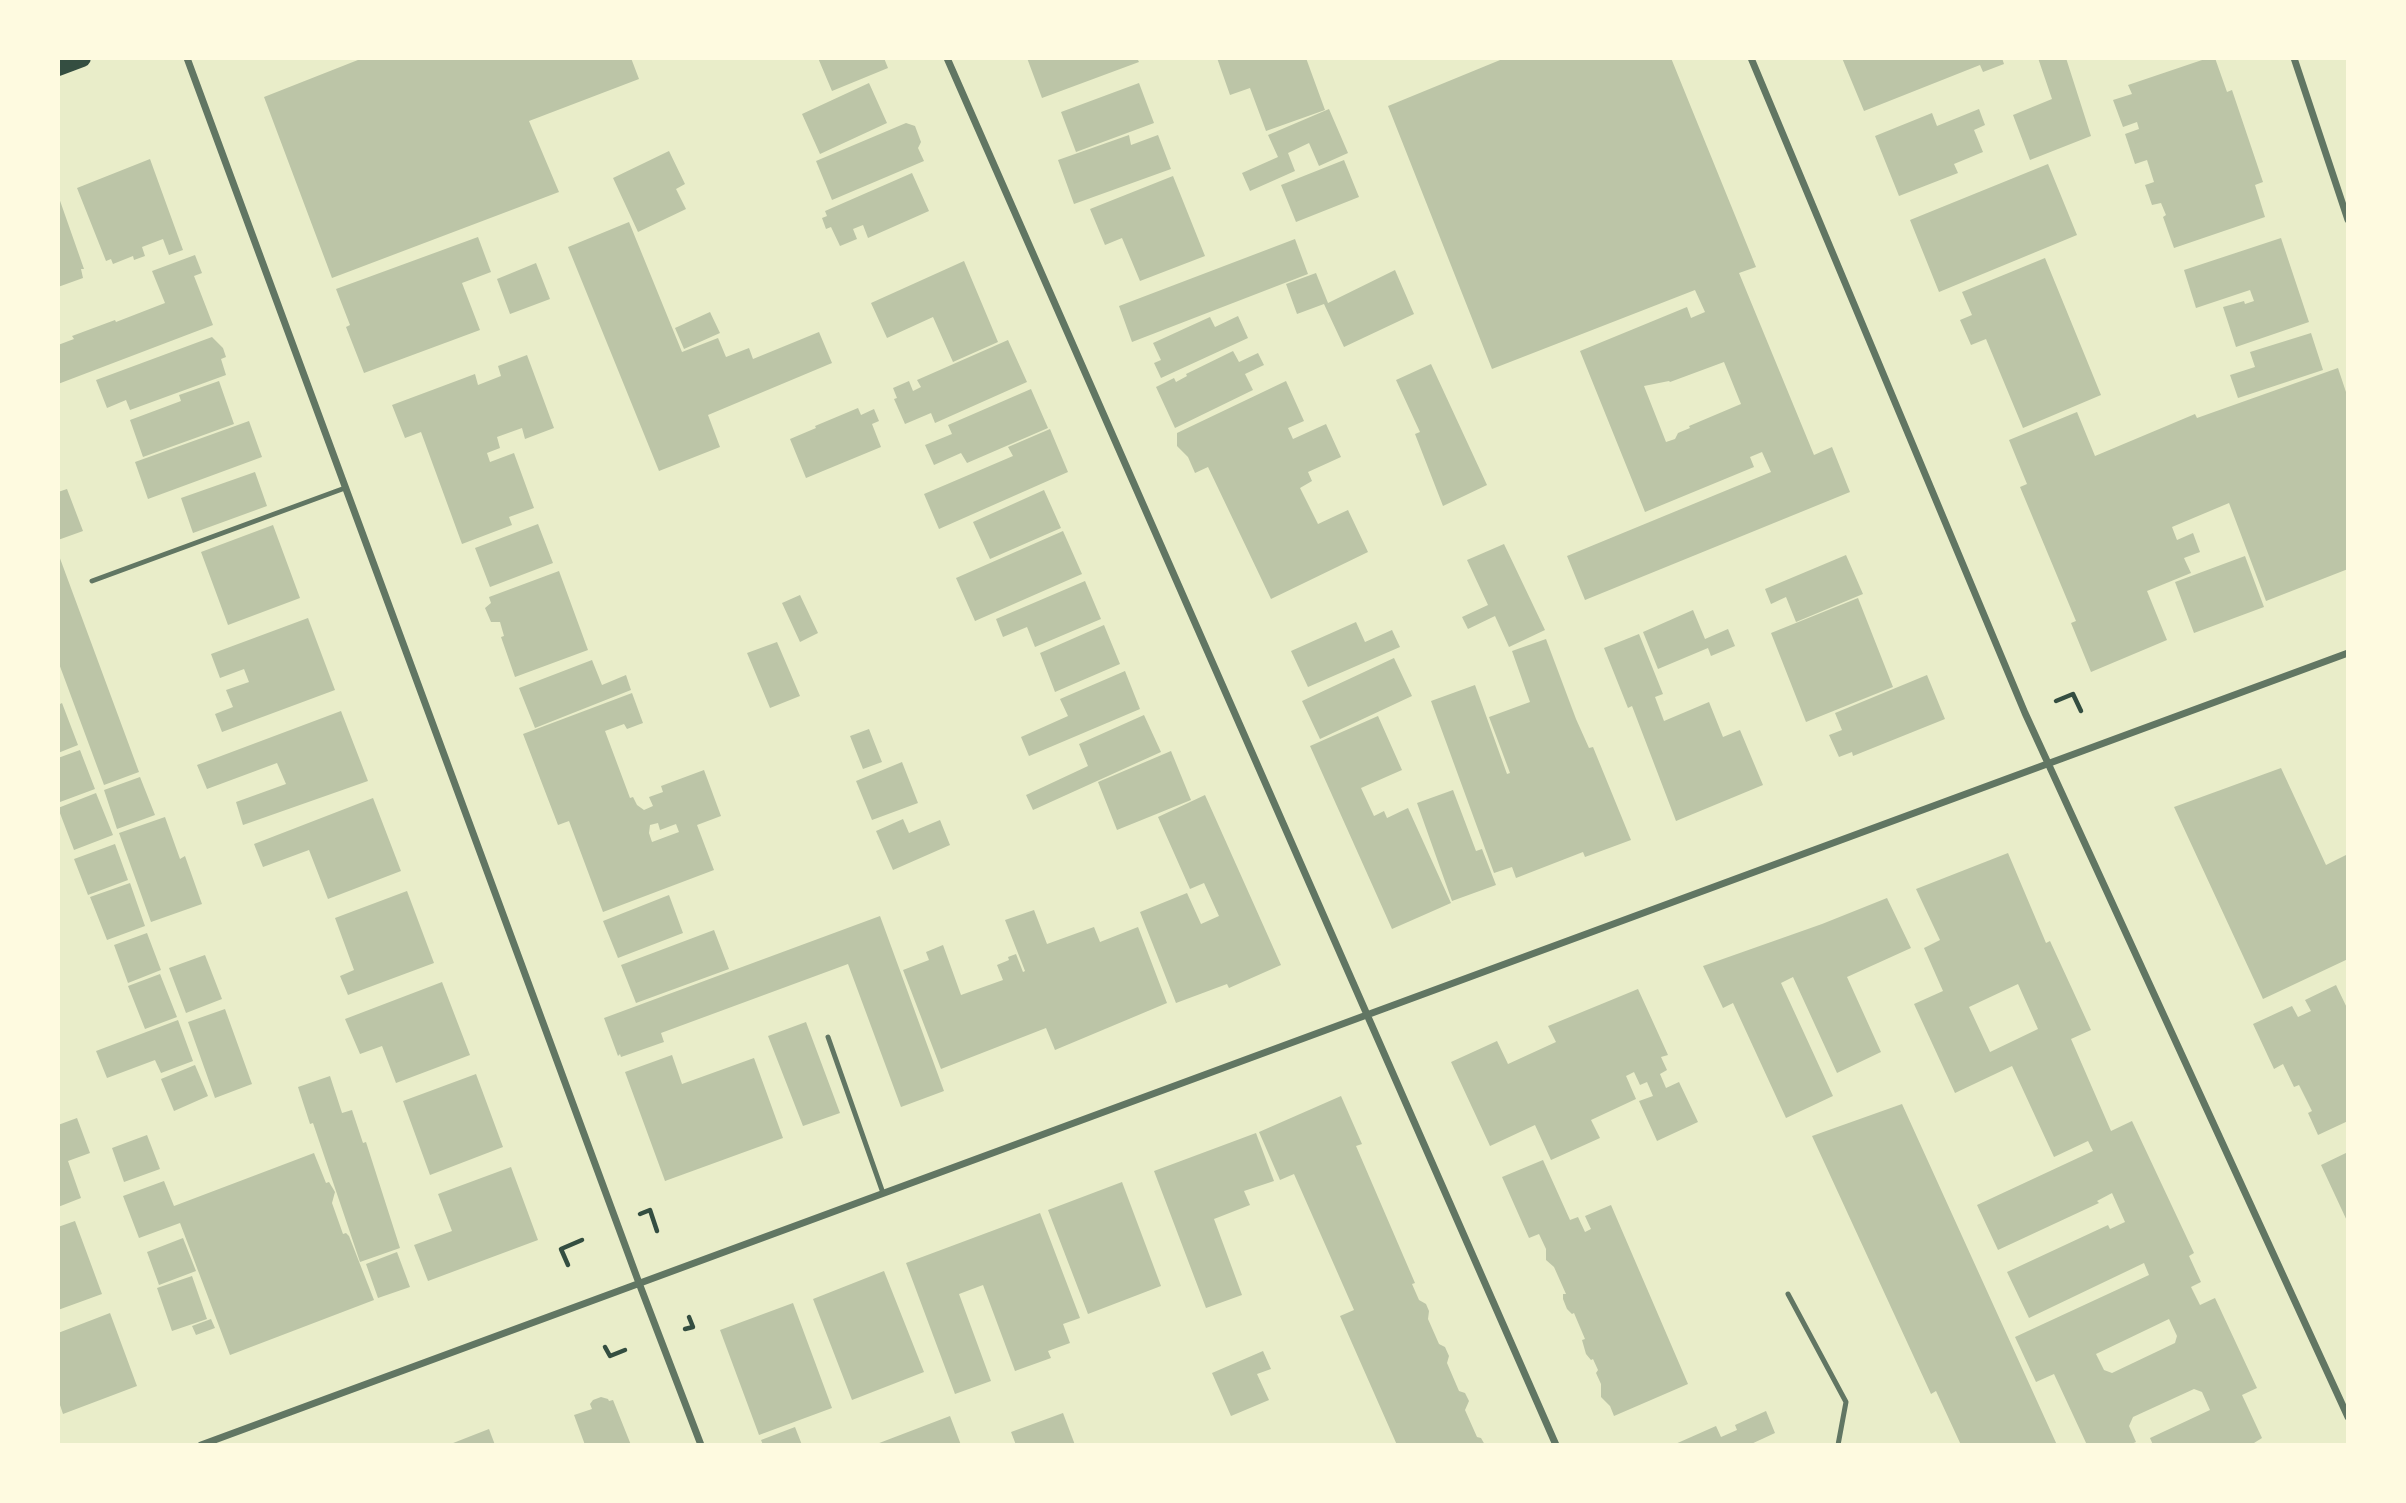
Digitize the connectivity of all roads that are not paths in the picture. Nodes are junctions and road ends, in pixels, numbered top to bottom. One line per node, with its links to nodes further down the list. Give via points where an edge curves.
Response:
1 (82, 58): 6 (main road)
2 (187, 58): 8 (street)
3 (947, 58): 12 (street)
4 (1751, 58): 11 (street)
5 (2294, 58): 7 (street)
6 (58, 67)
7 (2348, 219)
8 (345, 488): 9 (lane); 15 (street)
9 (92, 581)
10 (2348, 653): 11 (street)
11 (2048, 763): 12 (street); 17 (street)
12 (1367, 1014): 14 (street); 20 (street)
13 (828, 1037): 14 (lane)
14 (883, 1193): 15 (street)
15 (639, 1283): 18 (street); 19 (street)
16 (1788, 1294): 21 (lane, via 1846,1402)
17 (2348, 1417)
18 (201, 1445)
19 (701, 1445)
20 (1556, 1445)
21 (1838, 1445)

